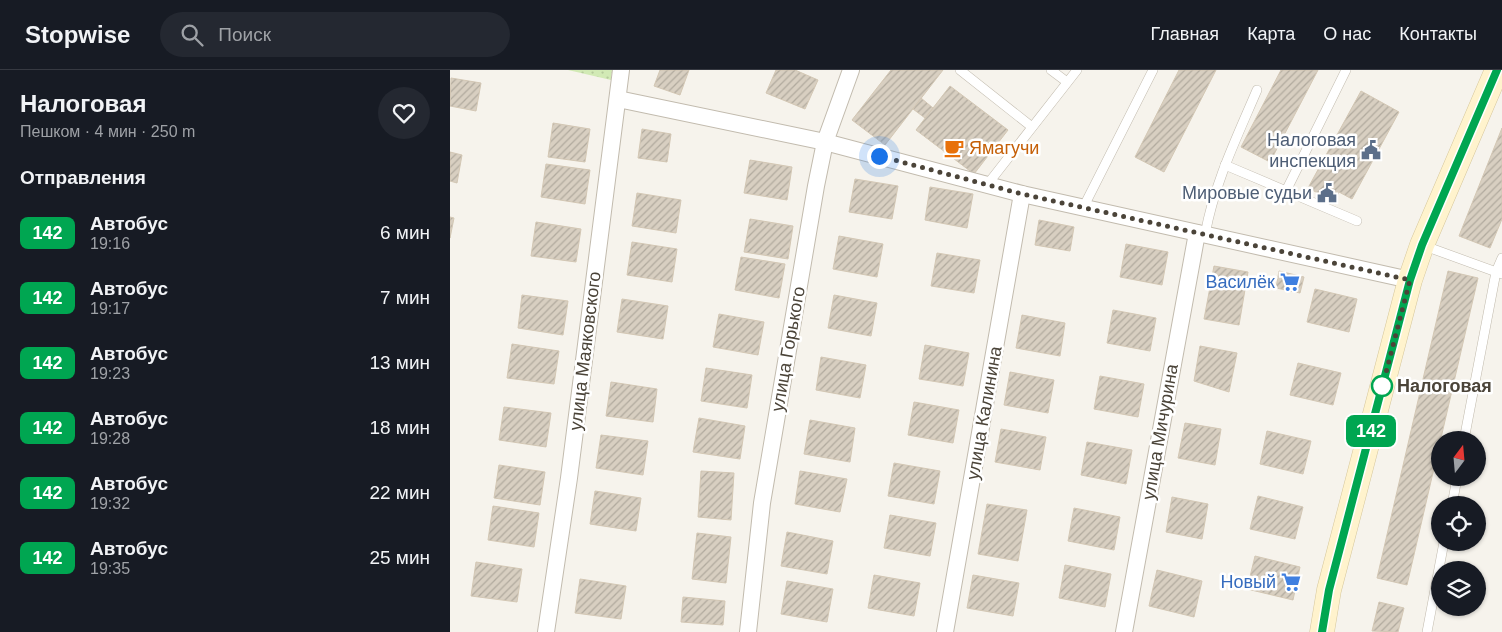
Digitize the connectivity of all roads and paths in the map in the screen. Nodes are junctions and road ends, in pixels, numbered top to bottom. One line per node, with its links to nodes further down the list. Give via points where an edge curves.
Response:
1 (621, 70): 11 (street, улица Маяковского)
2 (851, 70): 13 (street, улица Горького)
3 (960, 70): 12 (lane)
4 (1051, 70): 9 (lane)
5 (1077, 70): 9 (lane)
6 (1153, 70): 18 (lane)
7 (1346, 70): 16 (lane)
8 (1497, 70): 21 (street)
9 (1067, 82): 12 (lane)
10 (1257, 90): 14 (lane)
11 (618, 99): 13 (street); 27 (street, улица Маяковского)
12 (1032, 127): 15 (lane)
13 (825, 142): 15 (street); 28 (street, улица Горького, via 762,503)
14 (1226, 165): 16 (lane); 20 (lane)
15 (988, 185): 17 (street)
16 (1286, 191): 19 (lane)
17 (1022, 194): 18 (street); 29 (street, улица Калинина)
18 (1083, 208): 20 (street)
19 (1357, 221)
20 (1201, 234): 24 (street); 30 (street, улица Мичурина)
21 (1422, 245): 23 (lane); 24 (street)
22 (1502, 258): 23 (lane)
23 (1499, 273): 25 (lane)
24 (1410, 280): 31 (street, via 1329,590)
25 (1466, 431)
26 (1442, 551): 32 (lane)
27 (546, 632)
28 (748, 632)
29 (945, 632)
30 (1124, 632)
31 (1322, 632)
32 (1427, 632)

